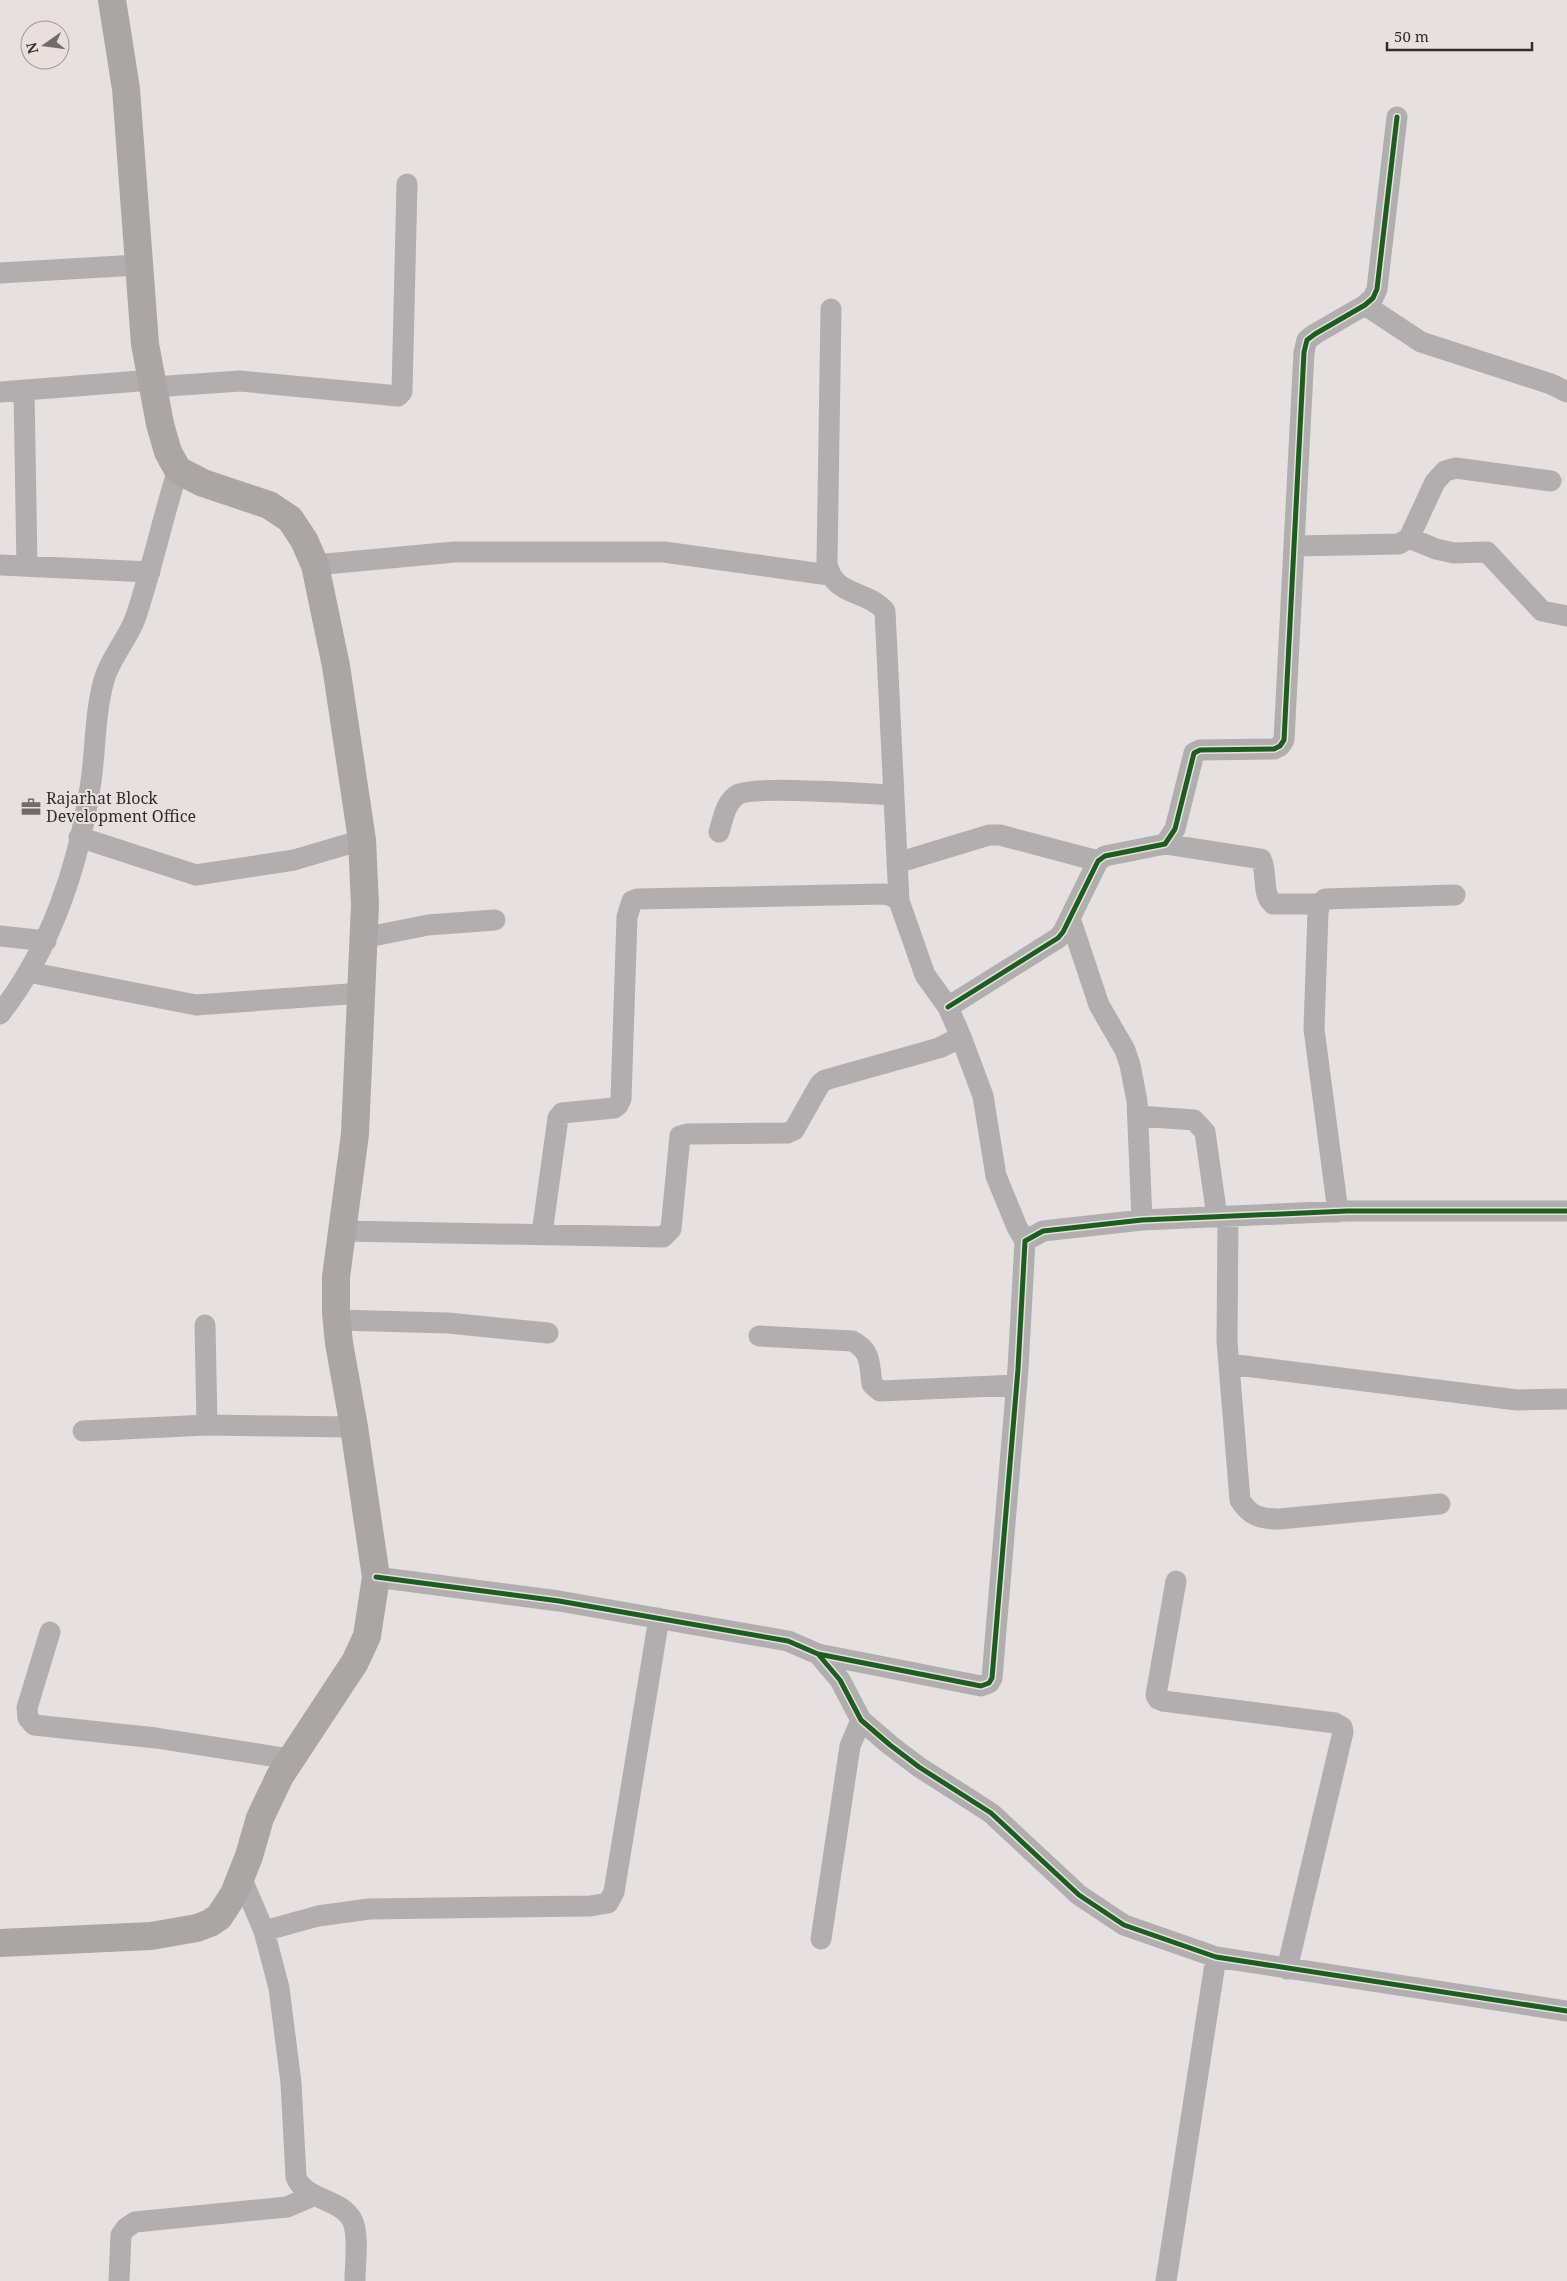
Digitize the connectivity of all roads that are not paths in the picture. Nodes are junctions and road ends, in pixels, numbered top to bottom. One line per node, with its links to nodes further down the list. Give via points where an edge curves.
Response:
1 (112, 0): 4 (main road, via 126,89)
2 (1397, 117): 6 (street, via 1377,289)
3 (407, 184): 8 (street, via 402,392 398,396 240,381)
4 (138, 265): 5 (street); 8 (main road)
5 (0, 273)
6 (1365, 305): 11 (street, via 1421,342); 15 (street, via 1307,340)
7 (831, 309): 20 (street)
8 (152, 384): 9 (street); 12 (main road, via 168,452)
9 (24, 390): 10 (street); 18 (street)
10 (0, 392)
11 (1567, 392)
12 (178, 470): 17 (main road, via 203,484 269,505 290,519); 19 (street)
13 (1551, 481): 14 (street, via 1456,468 1445,471 1436,482)
14 (1409, 538): 15 (street, via 1399,544); 21 (street, via 1436,549 1487,552 1542,611)
15 (1294, 546): 26 (street, via 1284,740 1274,749 1200,750 1194,753 1175,829)
16 (0, 564): 18 (street)
17 (315, 565): 20 (street, via 454,552 664,552); 25 (main road, via 336,666)
18 (27, 566): 19 (street)
19 (150, 572): 24 (street, via 134,621 104,678 90,786)
20 (829, 575): 22 (street, via 836,584 879,604 885,611)
21 (1567, 616)
22 (894, 795): 23 (street, via 747,792 736,795 726,807); 28 (street)
23 (719, 832)
24 (79, 837): 25 (street, via 196,875 294,860); 36 (street, via 70,875)
25 (362, 840): 35 (main road, via 365,869)
26 (1165, 844): 27 (street, via 1105,856); 31 (street, via 1261,859 1266,894 1273,904)
27 (1098, 861): 28 (street, via 989,834); 32 (street)
28 (897, 863): 30 (street)
29 (1455, 895): 31 (street, via 1326,900)
30 (899, 901): 39 (street, via 924,975); 48 (street, via 884,894 632,901 627,917 621,1099 614,1108 562,1114 558,1118)
31 (1320, 904): 44 (street, via 1314,1029)
32 (1070, 918): 39 (street, via 1058,938); 42 (street, via 1099,1005 1125,1050)
33 (495, 920): 35 (street, via 428,925)
34 (0, 936): 36 (street)
35 (363, 938): 38 (main road)
36 (46, 941): 37 (street)
37 (28, 972): 38 (street, via 196,1005); 40 (street)
38 (362, 993): 47 (main road, via 355,1134)
39 (948, 1007): 41 (street)
40 (0, 1014)
41 (961, 1037): 48 (street, via 939,1048 825,1080 794,1130 787,1133 680,1136 670,1229 663,1237); 49 (street, via 983,1096 996,1176)
42 (1138, 1116): 45 (street, via 1199,1123 1205,1132); 46 (street)
43 (1567, 1210): 44 (street)
44 (1338, 1212): 45 (street)
45 (1223, 1217): 46 (street); 54 (street)
46 (1142, 1220): 49 (street, via 1043,1231)
47 (343, 1231): 48 (street); 50 (main road, via 336,1277)
48 (542, 1233)
49 (1025, 1241): 55 (street)
50 (337, 1320): 52 (street, via 448,1323); 58 (main road)
51 (205, 1325): 57 (street)
52 (548, 1332)
53 (759, 1336): 55 (street, via 852,1341 863,1346 868,1356 872,1384 880,1391)
54 (1229, 1364): 56 (street, via 1517,1400); 60 (street, via 1240,1500 1247,1511 1260,1519 1279,1519)
55 (1017, 1385): 65 (street, via 989,1684 981,1686)
56 (1567, 1399)
57 (207, 1425): 58 (street); 59 (street)
58 (354, 1427): 61 (main road)
59 (83, 1431)
60 (1440, 1504)
61 (376, 1577): 63 (street); 67 (main road, via 367,1636 355,1662)
62 (1176, 1581): 73 (street, via 1156,1695 1158,1699 1335,1723 1342,1727)
63 (659, 1618): 65 (street, via 788,1641); 69 (street, via 614,1892 608,1903 590,1906 369,1909 318,1916)
64 (50, 1632): 67 (street, via 27,1708 28,1718 34,1725 156,1738)
65 (818, 1654): 66 (street, via 840,1680)
66 (861, 1720): 70 (street, via 850,1746); 72 (street, via 919,1767 991,1813 1086,1900 1124,1925)
67 (290, 1759): 68 (main road, via 263,1811)
68 (241, 1877): 69 (street); 71 (main road, via 227,1907 210,1923 197,1928 151,1936)
69 (264, 1931): 75 (street, via 278,1988 288,2054 296,2177 304,2189)
70 (821, 1939)
71 (0, 1943)
72 (1216, 1957): 73 (street); 78 (street)
73 (1287, 1969): 74 (street)
74 (1567, 2011)
75 (315, 2195): 76 (street, via 287,2207 135,2222 121,2235); 77 (street, via 348,2214 354,2224)
76 (119, 2281)
77 (355, 2281)
78 (1166, 2281)

